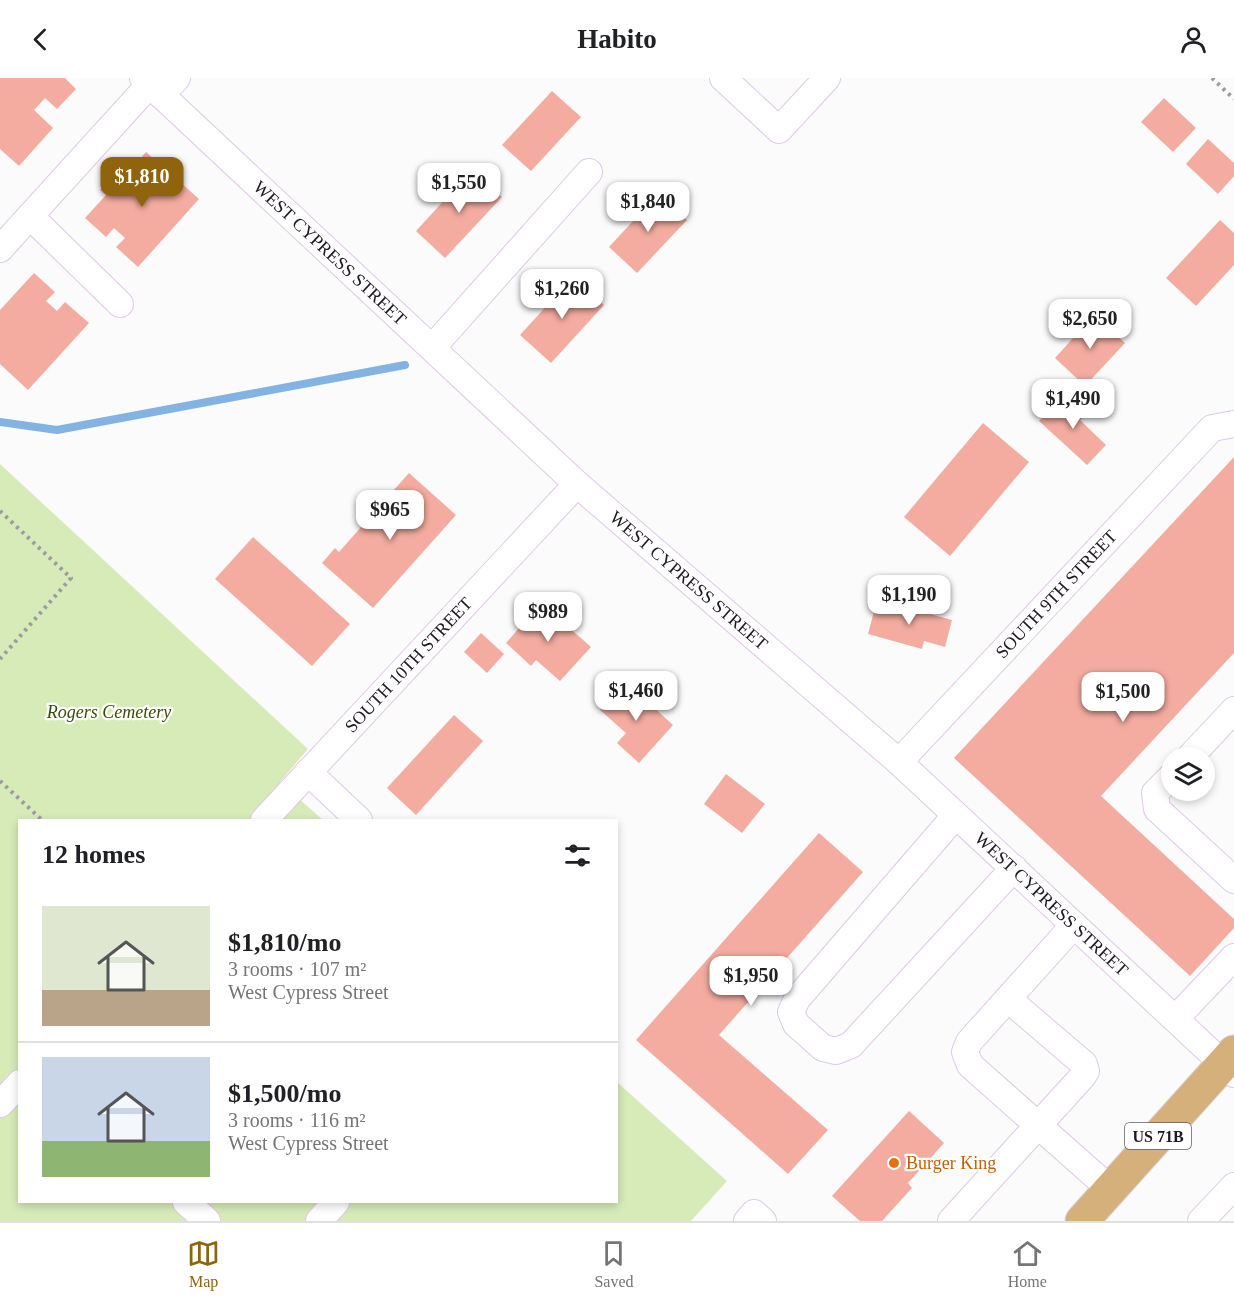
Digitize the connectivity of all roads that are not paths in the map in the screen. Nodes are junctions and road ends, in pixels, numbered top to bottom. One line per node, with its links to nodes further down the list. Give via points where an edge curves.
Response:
1 (723, 78): 2 (street, via 779,130)
2 (827, 78)
3 (158, 84): 5 (street, WEST CYPRESS STREET); 8 (street, WEST CYPRESS STREET)
4 (589, 172): 8 (street)
5 (30, 216): 6 (street, WEST CYPRESS STREET); 7 (street)
6 (0, 249)
7 (120, 304)
8 (432, 348): 10 (street, WEST CYPRESS STREET)
9 (1223, 426): 13 (street, SOUTH 9TH STREET)
10 (577, 484): 13 (street, WEST CYPRESS STREET); 14 (street, SOUTH 10TH STREET)
11 (1234, 710): 12 (street)
12 (1199, 747)
13 (899, 762): 16 (street, WEST CYPRESS STREET)
14 (308, 772): 17 (street, SOUTH 10TH STREET); 18 (street)
15 (1161, 787): 20 (street, via 1155,793 1157,809)
16 (956, 814): 19 (street, WEST CYPRESS STREET); 19 (street, via 797,999 791,1012 796,1024 823,1048 836,1051 851,1045)
17 (265, 819)
18 (358, 819)
19 (1014, 868): 21 (street, WEST CYPRESS STREET)
20 (1234, 880)
21 (1074, 925): 23 (street); 24 (street, WEST CYPRESS STREET)
22 (1234, 957): 24 (street)
23 (1008, 999): 28 (street, via 969,1042 965,1052 970,1065); 28 (street, via 1084,1064 1086,1071)
24 (1174, 1019): 25 (street, WEST CYPRESS STREET)
25 (1230, 1063): 30 (main road, US 71B)
26 (18, 1085): 27 (street)
27 (0, 1104)
28 (1038, 1125): 30 (street); 37 (street)
29 (1234, 1186): 39 (street)
30 (1110, 1190): 38 (main road, US 71B)
31 (187, 1203): 33 (street)
32 (335, 1203): 34 (street)
33 (207, 1221)
34 (319, 1221)
35 (747, 1221): 36 (street, via 754,1213)
36 (763, 1221)
37 (951, 1221)
38 (1082, 1221)
39 (1201, 1221)

